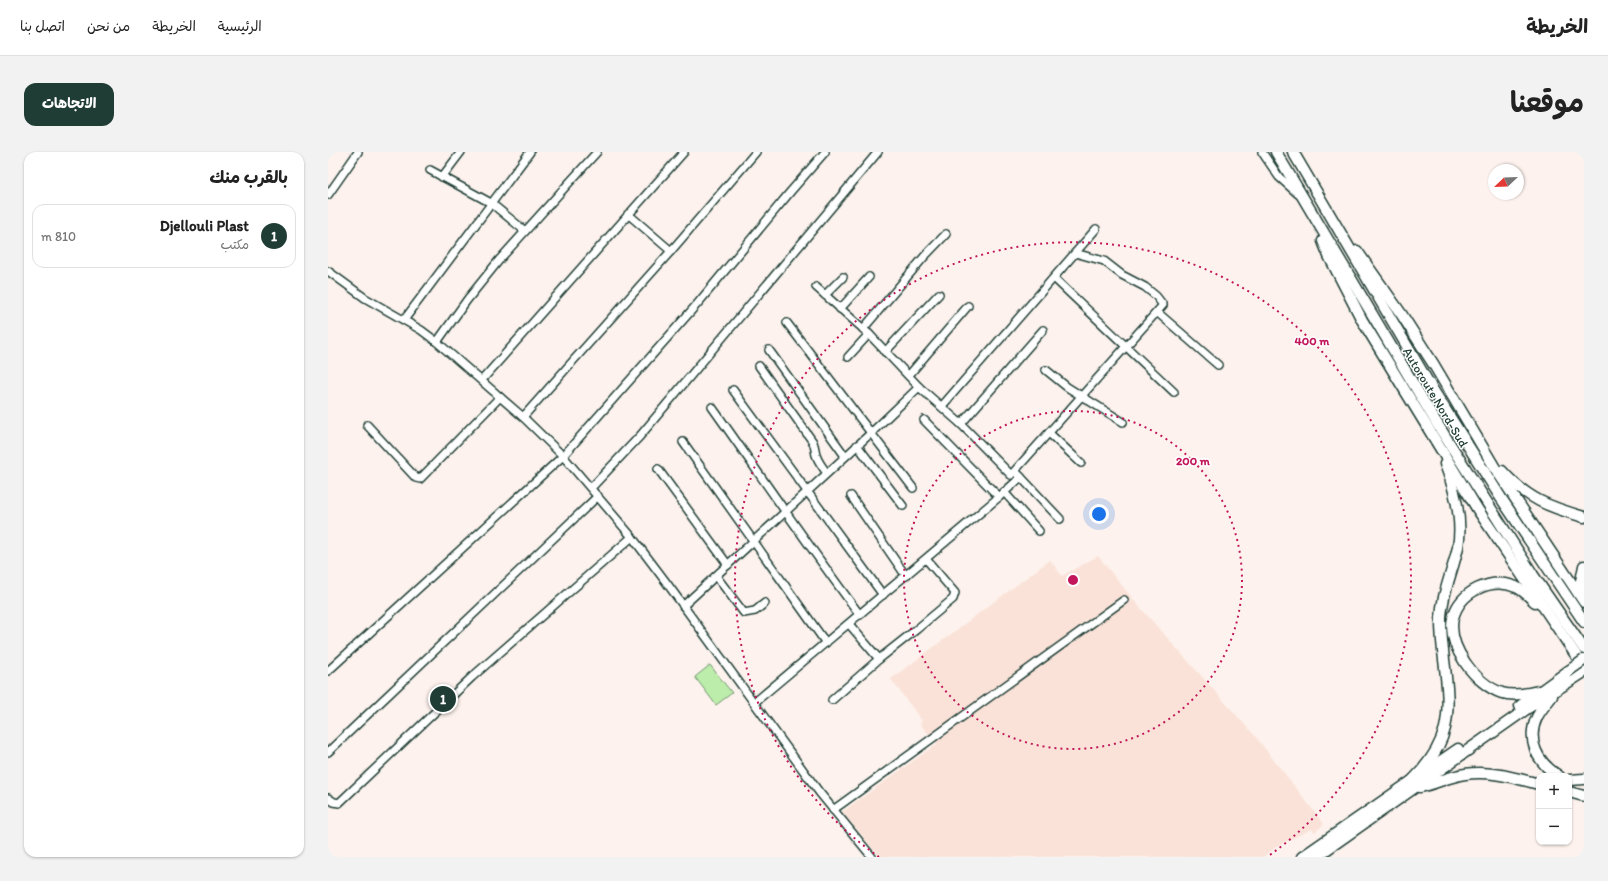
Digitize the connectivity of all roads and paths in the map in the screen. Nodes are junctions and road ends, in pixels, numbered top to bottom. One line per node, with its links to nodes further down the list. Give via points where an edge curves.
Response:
1 (358, 152): 14 (street)
2 (461, 152): 13 (street)
3 (530, 152): 17 (street)
4 (597, 152): 20 (street)
5 (684, 152): 18 (street)
6 (756, 152): 22 (street)
7 (825, 152): 67 (street, via 700,302)
8 (878, 152): 74 (street, via 640,436)
9 (1262, 152): 16 (street, via 1284,182)
10 (1276, 152): 16 (highway, Autoroute Nord-Sud)
11 (1293, 152): 15 (highway, Autoroute Nord-Sud)
12 (430, 170): 13 (street)
13 (442, 177): 17 (street)
14 (328, 195)
15 (1321, 198): 64 (highway, via 1402,315); 99 (highway, Autoroute Nord-Sud, via 1431,387)
16 (1307, 202): 58 (highway, via 1329,256 1362,320); 103 (highway, Autoroute Nord-Sud, via 1440,429)
17 (491, 203): 20 (street); 34 (street)
18 (628, 214): 22 (street); 48 (street)
19 (1096, 229): 23 (street)
20 (525, 231): 39 (street, via 467,300)
21 (946, 234): 36 (street)
22 (671, 251): 56 (street)
23 (1075, 253): 27 (street); 33 (street, via 1104,261 1122,275 1145,287 1163,305)
24 (328, 271): 34 (street, via 365,298)
25 (869, 276): 32 (street)
26 (843, 277): 30 (street)
27 (1054, 278): 40 (street); 54 (street)
28 (816, 287): 30 (street)
29 (939, 294): 42 (street)
30 (825, 295): 32 (street)
31 (968, 306): 47 (street)
32 (840, 309): 36 (street)
33 (1157, 312): 40 (street); 44 (street)
34 (404, 320): 39 (street)
35 (787, 322): 62 (street)
36 (863, 329): 38 (street)
37 (1043, 330): 60 (street)
38 (869, 334): 42 (street); 43 (street)
39 (438, 342): 48 (street)
40 (1126, 346): 51 (street); 52 (street)
41 (769, 350): 68 (street)
42 (885, 352): 47 (street)
43 (848, 357)
44 (1218, 365)
45 (759, 366): 71 (street, via 813,442 816,454)
46 (1046, 370): 52 (street)
47 (909, 375): 49 (street)
48 (482, 380): 53 (street)
49 (919, 387): 54 (street); 62 (street)
50 (733, 390): 76 (street)
51 (1174, 392)
52 (1082, 396): 59 (street); 63 (street)
53 (500, 397): 56 (street); 61 (street, via 420,479 416,478)
54 (942, 406): 60 (street)
55 (712, 407): 81 (street)
56 (524, 417): 67 (street)
57 (924, 420): 77 (street)
58 (1424, 421): 101 (highway, via 1478,510); 119 (highway, via 1441,454 1451,482 1460,529 1441,618 1447,686 1445,728 1437,750)
59 (1123, 422)
60 (961, 424): 72 (street)
61 (368, 425)
62 (871, 433): 66 (street); 75 (street)
63 (1049, 433): 69 (street); 72 (street)
64 (1475, 434): 82 (highway, via 1503,472 1528,495 1556,509); 95 (highway, via 1505,485)
65 (683, 442): 86 (street)
66 (857, 445): 68 (street); 80 (street)
67 (563, 456): 74 (street); 107 (street)
68 (845, 456): 71 (street)
69 (1081, 462)
70 (658, 469): 88 (street)
71 (827, 473): 76 (street)
72 (1013, 473): 73 (street)
73 (1019, 480): 77 (street); 83 (street)
74 (591, 488): 78 (street)
75 (913, 488)
76 (808, 491): 81 (street); 92 (street)
77 (1002, 495): 84 (street); 87 (street)
78 (598, 496): 85 (street); 114 (street)
79 (851, 496): 91 (street)
80 (902, 506)
81 (786, 512): 86 (street); 98 (street)
82 (1584, 517)
83 (1060, 519)
84 (1039, 531)
85 (632, 538): 97 (street); 122 (street, via 472,677 339,803)
86 (753, 541): 88 (street); 102 (street)
87 (926, 559): 91 (street); 104 (street, via 955,593 953,598 918,630)
88 (728, 565): 90 (street)
89 (1584, 566): 93 (highway, via 1581,581)
90 (716, 576): 96 (street, via 744,613 755,611); 97 (street)
91 (906, 576): 92 (street)
92 (883, 595): 98 (street)
93 (1584, 598)
94 (1124, 600): 123 (street)
95 (1584, 602)
96 (765, 603)
97 (683, 606): 113 (street)
98 (860, 615): 100 (street)
99 (1584, 622)
100 (849, 624): 102 (street); 104 (street)
101 (1559, 631): 106 (highway); 111 (highway, via 1529,596 1518,588 1506,584 1494,583 1471,592 1453,620 1455,642 1464,661 1486,684 1501,693 1513,695)
102 (826, 643): 113 (street)
103 (1584, 648)
104 (879, 659): 112 (street)
105 (1584, 660): 109 (highway, bridge)
106 (1584, 667)
107 (328, 671)
108 (1584, 672): 109 (highway)
109 (1571, 675): 110 (highway); 111 (highway)
110 (1559, 688): 115 (highway, via 1538,715 1532,738 1539,759); 119 (highway)
111 (1542, 690): 119 (highway)
112 (832, 700)
113 (755, 702): 123 (street)
114 (328, 752)
115 (1553, 773)
116 (1584, 779): 117 (highway)
117 (1572, 780)
118 (1536, 783): 119 (highway, via 1481,773)
119 (1412, 785): 125 (highway); 126 (highway)
120 (1572, 793): 121 (highway)
121 (1584, 796)
122 (328, 798)
123 (833, 810): 124 (street)
124 (872, 857)
125 (1302, 857)
126 (1316, 857)

